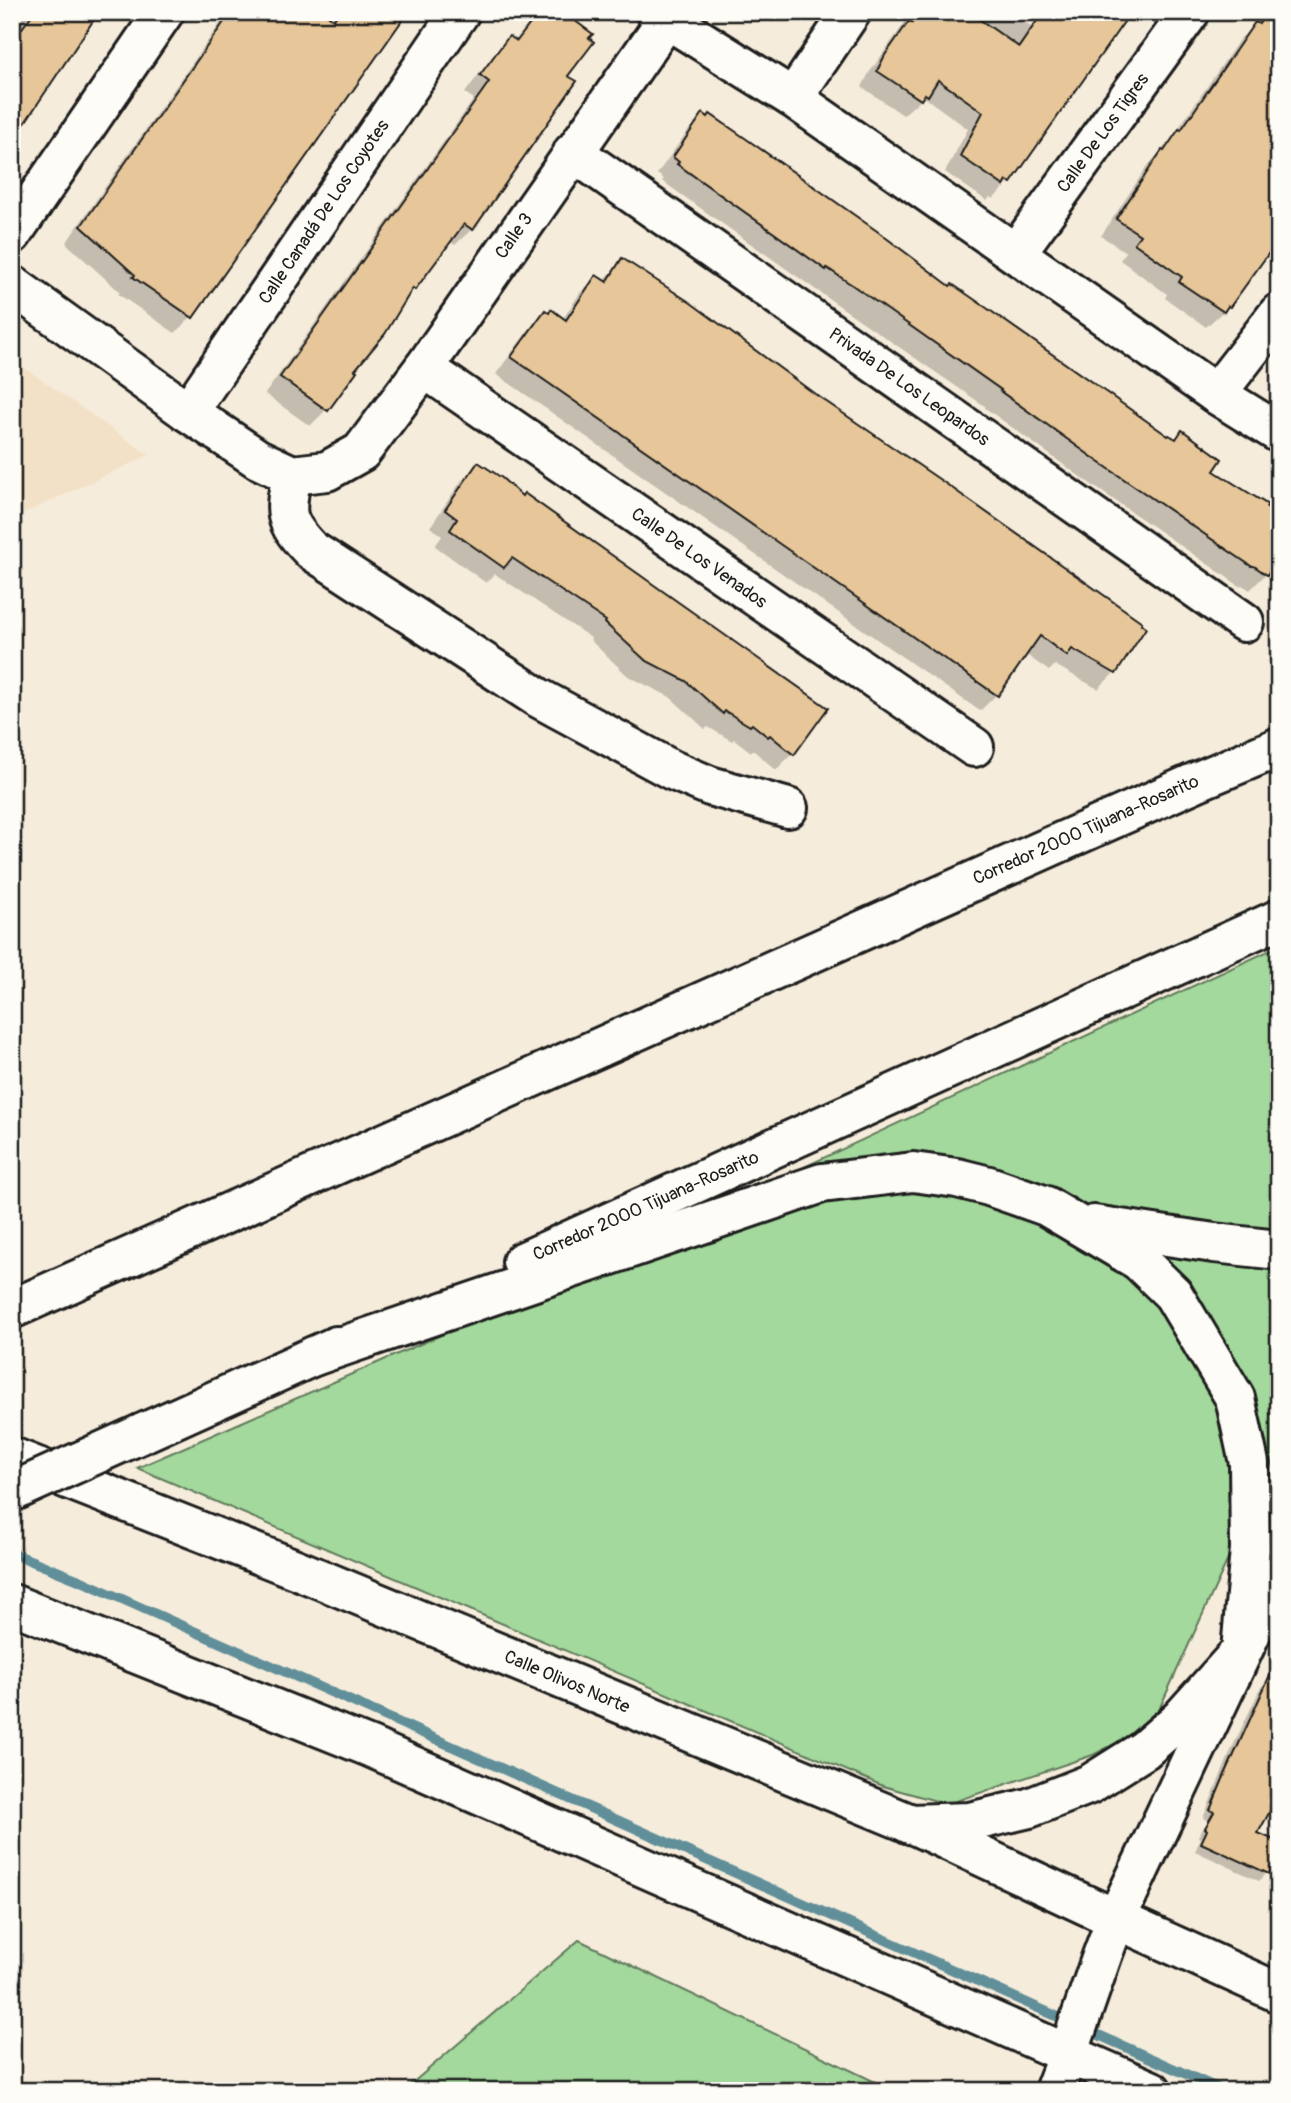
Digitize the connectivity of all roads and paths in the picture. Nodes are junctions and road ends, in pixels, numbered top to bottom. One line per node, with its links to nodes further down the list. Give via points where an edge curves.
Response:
1 (164, 12): 8 (main road)
2 (460, 12): 14 (main road, Calle Canadá De Los Coyotes)
3 (852, 12): 6 (main road)
4 (1190, 12): 9 (main road, Calle De Los Tigres)
5 (662, 16): 6 (main road); 7 (main road, Calle 3)
6 (793, 99): 9 (main road)
7 (573, 152): 12 (main road, Calle 3); 17 (main road, Privada De Los Leopardos)
8 (12, 234)
9 (1016, 254): 13 (main road)
10 (12, 285): 14 (main road)
11 (1279, 313): 13 (main road)
12 (424, 368): 16 (main road, Calle 3, via 361,452 327,471); 19 (main road, Calle De Los Venados)
13 (1216, 394): 15 (main road)
14 (188, 412): 16 (main road, via 258,459)
15 (1279, 433)
16 (292, 475): 22 (main road, via 286,505 293,531 311,550 537,697 672,770)
17 (1244, 622)
18 (1279, 730): 21 (main road)
19 (974, 747)
20 (1279, 747): 21 (main road, Corredor 2000 Tijuana-Rosarito)
21 (1198, 781): 26 (main road, Corredor 2000 Tijuana-Rosarito)
22 (788, 808)
23 (1279, 919): 27 (main road, Corredor 2000 Tijuana-Rosarito)
24 (1074, 1222): 25 (main road); 27 (main road, via 1046,1206 957,1178 913,1172 822,1183); 32 (main road, via 1139,1261 1172,1294 1235,1398 1249,1463 1250,1549)
25 (1279, 1250)
26 (12, 1309)
27 (314, 1356): 29 (main road, Corredor 2000 Tijuana-Rosarito, bridge)
28 (12, 1457): 33 (main road, Calle Olivos Norte, via 298,1570)
29 (12, 1492)
30 (1279, 1574): 32 (main road)
31 (12, 1604): 36 (main road, via 370,1747)
32 (1241, 1651): 33 (main road, via 1181,1718 1144,1750 1090,1784 1029,1808 970,1822); 34 (main road)
33 (909, 1824): 34 (main road, Calle Olivos Norte)
34 (1116, 1919): 35 (main road, Calle Olivos Norte); 36 (main road)
35 (1279, 1993)
36 (1070, 2045): 37 (main road); 38 (main road)
37 (1054, 2091)
38 (1152, 2091)

